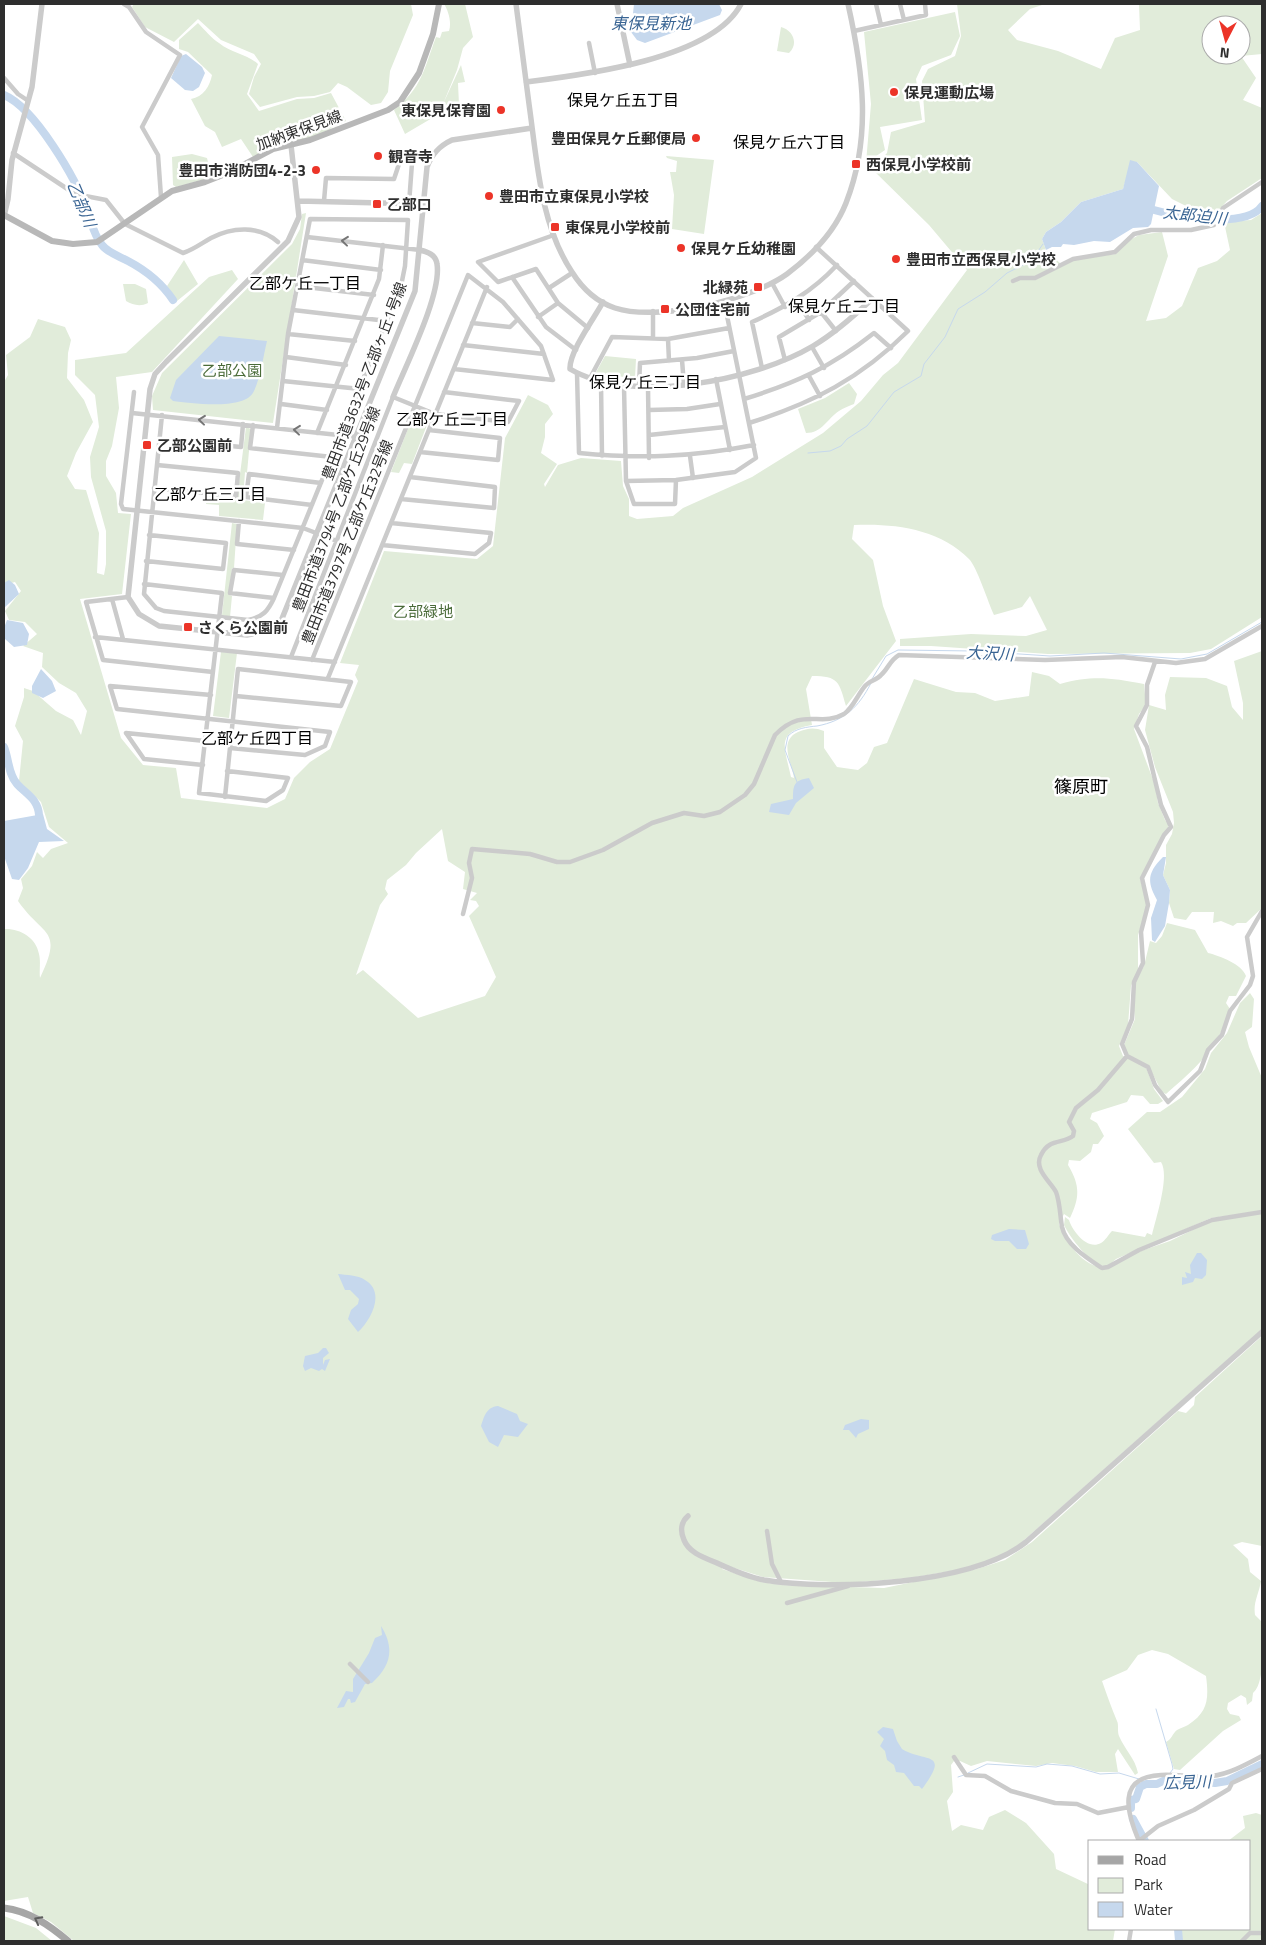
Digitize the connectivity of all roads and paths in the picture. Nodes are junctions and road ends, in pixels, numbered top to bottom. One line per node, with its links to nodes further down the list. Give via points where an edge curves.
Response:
1 (42, 4): 19 (street, via 34,74)
2 (124, 4): 24 (street, via 146,32 180,55 142,128 158,155)
3 (439, 4): 21 (main road, 加納東保見線, via 433,34 419,73 400,102 388,110)
4 (516, 4): 18 (street)
5 (617, 4): 15 (street)
6 (741, 4): 15 (street, via 734,17 713,33 679,49)
7 (848, 4): 13 (street)
8 (876, 4): 12 (street)
9 (900, 4): 11 (street)
10 (925, 4): 11 (street, via 926,15)
11 (904, 20): 12 (street)
12 (881, 25): 13 (street)
13 (854, 31): 35 (street, via 864,96 863,129 846,204 836,224)
14 (589, 42): 16 (street)
15 (630, 65): 16 (street)
16 (595, 73): 18 (street)
17 (5, 81): 19 (street)
18 (526, 82): 20 (street)
19 (26, 103): 22 (street)
20 (532, 128): 28 (street, 豊田市道3632号 乙部ヶ丘1号線, via 460,138 444,144 427,167); 31 (street, via 540,183)
21 (291, 146): 24 (main road, 加納東保見線, via 273,149 228,173 172,191); 25 (street)
22 (14, 153): 29 (street); 30 (street, via 75,194 106,200)
23 (1262, 182): 44 (street, via 1221,210 1214,225 1134,234 1115,252 1073,259 1035,278)
24 (161, 198): 30 (main road, 加納東保見線)
25 (298, 201): 26 (street); 110 (street, via 299,217 288,241 155,374)
26 (324, 201): 27 (street); 27 (street, via 326,178 394,179 400,161 412,163)
27 (408, 204): 28 (street)
28 (424, 204): 37 (street, 豊田市道3632号 乙部ヶ丘1号線)
29 (4, 215): 30 (main road, 加納東保見線, via 52,241 73,244 100,241)
30 (125, 224): 33 (street, via 183,253 223,233 242,230 263,233)
31 (554, 234): 41 (street); 42 (street, via 478,262 498,282)
32 (308, 237): 34 (street, one-way to 32); 36 (street, via 310,219 408,220); 38 (street)
33 (278, 242)
34 (383, 245): 36 (street); 40 (street)
35 (816, 247): 39 (street); 45 (street, via 787,274)
36 (405, 248): 37 (street); 63 (street, via 401,286)
37 (420, 250): 102 (street, via 429,253 436,261 437,280); 122 (street, 豊田市道3632号 乙部ヶ丘1号線, via 415,291)
38 (302, 260): 40 (street); 46 (street)
39 (837, 265): 43 (street); 51 (street, via 818,285)
40 (381, 270): 49 (street)
41 (572, 273): 48 (street); 53 (street, via 588,292)
42 (512, 278): 48 (street, via 536,269); 59 (street)
43 (854, 281): 50 (street); 58 (street)
44 (1013, 281)
45 (772, 283): 52 (street); 55 (street)
46 (297, 286): 49 (street); 56 (street)
47 (487, 287): 61 (street); 64 (street); 106 (street, 豊田市道3797号 乙部ケ丘32号線, via 468,275)
48 (549, 288): 54 (street)
49 (374, 295): 60 (street)
50 (872, 298): 67 (street); 74 (street, via 908,331)
51 (797, 300): 55 (street); 62 (street)
52 (724, 301): 57 (street); 66 (street)
53 (603, 302): 57 (street, via 626,310); 65 (street)
54 (558, 303): 59 (street); 65 (street)
55 (785, 307): 84 (street, via 752,322)
56 (293, 310): 60 (street); 68 (street)
57 (653, 311): 69 (street)
58 (821, 312): 62 (street); 67 (street)
59 (538, 317): 75 (street)
60 (365, 318): 63 (street); 71 (street)
61 (518, 320): 64 (street, via 510,327); 77 (street)
62 (809, 320): 80 (street, via 780,337)
63 (387, 321): 98 (street)
64 (472, 323): 72 (street)
65 (588, 328): 75 (street)
66 (729, 328): 70 (street); 76 (street)
67 (836, 331): 73 (street)
68 (288, 334): 71 (street); 78 (street)
69 (653, 337): 70 (street); 89 (street, via 612,337)
70 (668, 339): 81 (street)
71 (355, 341): 82 (street)
72 (463, 346): 77 (street); 83 (street)
73 (812, 347): 80 (street); 85 (street)
74 (892, 348): 85 (street, via 874,333); 101 (street, via 848,381)
75 (576, 350): 86 (street, via 570,369)
76 (734, 351): 79 (street); 87 (street)
77 (544, 354): 83 (street, via 553,380)
78 (286, 357): 82 (street); 91 (street)
79 (682, 360): 81 (street); 93 (street)
80 (785, 360): 84 (street)
81 (669, 361): 95 (street, via 640,363)
82 (346, 365): 96 (street)
83 (454, 368): 100 (street)
84 (762, 368): 87 (street)
85 (824, 368): 88 (street)
86 (578, 373): 89 (street); 127 (street, via 578,453)
87 (739, 375): 90 (street); 103 (street)
88 (809, 376): 101 (street); 103 (street)
89 (590, 378): 92 (street)
90 (716, 379): 93 (street); 105 (street)
91 (283, 382): 96 (street); 104 (street)
92 (601, 382): 94 (street); 127 (street)
93 (684, 385): 97 (street)
94 (624, 386): 95 (street); 130 (street)
95 (639, 386): 97 (street)
96 (337, 387): 98 (street); 107 (street)
97 (648, 387): 108 (street)
98 (360, 389): 120 (street)
99 (134, 392): 109 (street)
100 (444, 392): 111 (street); 111 (street, via 519,401 508,422)
101 (820, 396): 113 (street)
102 (393, 397): 106 (street); 148 (street, 豊田市道3794号 乙部ケ丘29号線)
103 (744, 399): 113 (street)
104 (281, 404): 107 (street); 117 (street)
105 (720, 404): 108 (street); 116 (street)
106 (415, 406): 111 (street); 164 (street, 豊田市道3797号 乙部ケ丘32号線)
107 (327, 410): 119 (street)
108 (649, 410): 121 (street)
109 (132, 413): 110 (street); 141 (street, via 121,504 123,509)
110 (147, 414): 112 (street); 141 (street)
111 (436, 414): 118 (street)
112 (162, 415): 114 (street, one-way to 112); 123 (street)
113 (749, 422): 124 (street)
114 (243, 424): 115 (street); 123 (street, via 241,447)
115 (253, 425): 117 (street); 129 (street, via 250,448)
116 (725, 427): 121 (street); 125 (street)
117 (278, 428): 119 (street, one-way to 117)
118 (429, 430): 126 (street); 126 (street, via 500,438 498,460)
119 (318, 432): 120 (street)
120 (341, 435): 122 (street); 129 (street)
121 (649, 435): 131 (street)
122 (357, 437): 146 (street, 豊田市道3632号 乙部ヶ丘1号線)
123 (159, 440): 132 (street)
124 (754, 445): 125 (street); 134 (street, via 756,458 734,472)
125 (730, 450): 128 (street)
126 (420, 452): 133 (street)
127 (602, 456): 130 (street)
128 (690, 456): 131 (street); 134 (street)
129 (332, 457): 137 (street)
130 (625, 458): 131 (street); 136 (street)
131 (649, 458)
132 (156, 465): 138 (street); 138 (street, via 238,473 236,496)
133 (410, 477): 139 (street); 139 (street, via 495,487 494,508)
134 (693, 478): 135 (street)
135 (676, 480): 136 (street); 136 (street, via 675,504 634,504)
136 (626, 481)
137 (322, 483): 140 (street); 140 (street, via 249,474 246,497)
138 (154, 488): 142 (street)
139 (401, 499): 144 (street)
140 (312, 506): 145 (street)
141 (137, 510): 142 (street); 154 (street)
142 (152, 512): 143 (street); 147 (street)
143 (239, 521): 145 (street); 150 (street, via 237,544)
144 (391, 523): 149 (street); 149 (street, via 491,533 489,543 474,554)
145 (303, 528): 146 (street); 150 (street)
146 (318, 534): 148 (street); 159 (street, 豊田市道3632号 乙部ヶ丘1号線, via 281,621 262,634)
147 (149, 535): 151 (street); 151 (street, via 226,543 225,552 223,569)
148 (337, 541): 163 (street, 豊田市道3794号 乙部ケ丘29号線)
149 (382, 545): 165 (street)
150 (294, 550): 152 (street)
151 (146, 561): 153 (street)
152 (284, 575): 155 (street); 155 (street, via 234,570 230,593)
153 (144, 584): 157 (street, via 144,594 156,608); 157 (street, via 222,592)
154 (128, 597): 156 (street); 159 (street, 豊田市道3632号 乙部ヶ丘1号線, via 138,614 153,624)
155 (274, 598): 157 (street, via 267,612 258,618)
156 (112, 599): 160 (street, via 86,602); 161 (street)
157 (219, 617): 159 (street)
158 (1262, 626): 166 (street, via 1205,659)
159 (220, 633): 162 (street)
160 (95, 637): 161 (street); 167 (street, via 103,660)
161 (123, 639): 162 (street)
162 (216, 649): 163 (street); 167 (street)
163 (291, 658): 164 (street)
164 (312, 660): 165 (street)
165 (335, 662): 168 (street)
166 (1155, 662): 179 (street, via 1122,657 1045,660 903,654 892,660 844,714 792,721 781,729 775,735 754,784 745,795 720,812 704,816 684,814 652,823 603,850 570,862 472,848 469,863 472,878); 180 (street, via 1147,685 1147,705 1136,726 1147,747 1163,811 1171,827 1164,834 1142,878 1148,905 1141,932 1143,963 1134,982 1132,1019 1122,1044)
167 (213, 672): 169 (street)
168 (328, 678): 170 (street, via 238,669); 170 (street, via 351,682 341,706)
169 (210, 695): 171 (street); 171 (street, via 110,686 117,709)
170 (236, 696): 172 (street)
171 (208, 719): 172 (street); 173 (street)
172 (233, 721): 174 (street); 174 (street, via 330,732 326,746 305,756)
173 (205, 742): 175 (street); 175 (street, via 126,734 144,759)
174 (230, 748): 176 (street)
175 (203, 765): 177 (street, via 199,794)
176 (227, 771): 177 (street); 177 (street, via 288,778 282,790 266,801)
177 (224, 797)
178 (1262, 911): 180 (street, via 1247,937 1253,976 1250,985 1230,1011 1222,1035 1208,1050 1200,1071 1168,1102 1155,1085 1148,1067)
179 (463, 914)
180 (1127, 1056): 181 (street, via 1098,1090 1076,1108 1069,1122 1074,1131 1072,1136 1053,1141 1041,1154 1039,1164 1048,1184 1056,1192 1063,1231 1078,1251 1102,1268 1108,1267 1138,1250 1212,1220)
181 (1262, 1212)
182 (1262, 1332): 186 (street, via 1015,1551 1003,1558 942,1574)
183 (688, 1516): 185 (street, via 682,1524 682,1535 700,1556 750,1577)
184 (767, 1531): 185 (street, via 772,1564)
185 (781, 1582): 186 (street)
186 (851, 1585): 187 (street)
187 (787, 1604)
188 (350, 1664): 189 (street)
189 (368, 1682)
190 (1262, 1756): 193 (street)
191 (954, 1757): 195 (street, via 965,1774 985,1776 1012,1792 1055,1803 1077,1804 1098,1813)
192 (1262, 1769): 194 (street)
193 (1229, 1773): 194 (street); 195 (street, via 1146,1778 1129,1792)
194 (1232, 1782): 197 (street, via 1229,1789 1181,1817 1158,1826)
195 (1128, 1807): 196 (street)
196 (1140, 1840)
197 (1141, 1840)
198 (4, 1908): 200 (main road, one-way to 198, via 41,1921 23,1912)
199 (1262, 1933): 201 (street, via 1250,1933)
200 (68, 1941)
201 (1242, 1941)

